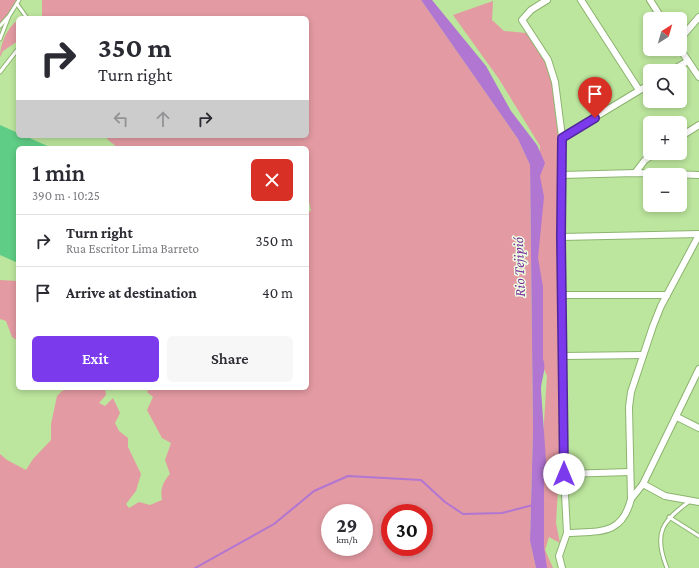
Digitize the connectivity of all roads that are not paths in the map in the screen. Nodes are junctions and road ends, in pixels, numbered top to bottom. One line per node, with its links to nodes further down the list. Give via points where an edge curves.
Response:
1 (19, 0): 5 (lane)
2 (547, 0): 23 (street, via 531,10 522,20 548,60 555,82)
3 (582, 0): 20 (street)
4 (650, 0): 6 (street)
5 (17, 4): 7 (lane); 8 (lane)
6 (658, 12)
7 (9, 16): 10 (lane); 12 (lane)
8 (26, 16)
9 (699, 17): 11 (street)
10 (0, 26)
11 (687, 31)
12 (0, 39)
13 (16, 51): 17 (lane)
14 (685, 56): 15 (street)
15 (688, 61): 16 (street); 18 (street)
16 (683, 64)
17 (0, 72)
18 (699, 77)
19 (643, 88): 20 (street)
20 (639, 90): 23 (street)
21 (699, 125): 22 (street)
22 (687, 133)
23 (562, 138): 26 (street)
24 (645, 160): 25 (street)
25 (635, 173): 26 (street); 27 (street)
26 (562, 175): 29 (street)
27 (699, 175)
28 (699, 234): 29 (street); 31 (street)
29 (561, 237): 30 (street)
30 (563, 295): 31 (street); 33 (street)
31 (667, 295): 32 (street)
32 (643, 355): 33 (street); 37 (street, via 629,407)
33 (564, 356): 38 (street)
34 (699, 369): 35 (street)
35 (677, 417): 36 (street); 39 (street)
36 (699, 428)
37 (630, 472): 38 (street); 40 (street)
38 (564, 474): 44 (street)
39 (643, 484): 40 (street); 41 (street, via 665,496)
40 (631, 499): 44 (street, via 627,513 613,529)
41 (692, 500): 42 (street); 43 (lane)
42 (699, 502)
43 (670, 517): 45 (lane); 47 (lane, via 661,534)
44 (567, 533): 46 (street, via 559,556)
45 (699, 536)
46 (562, 568)
47 (667, 568)

